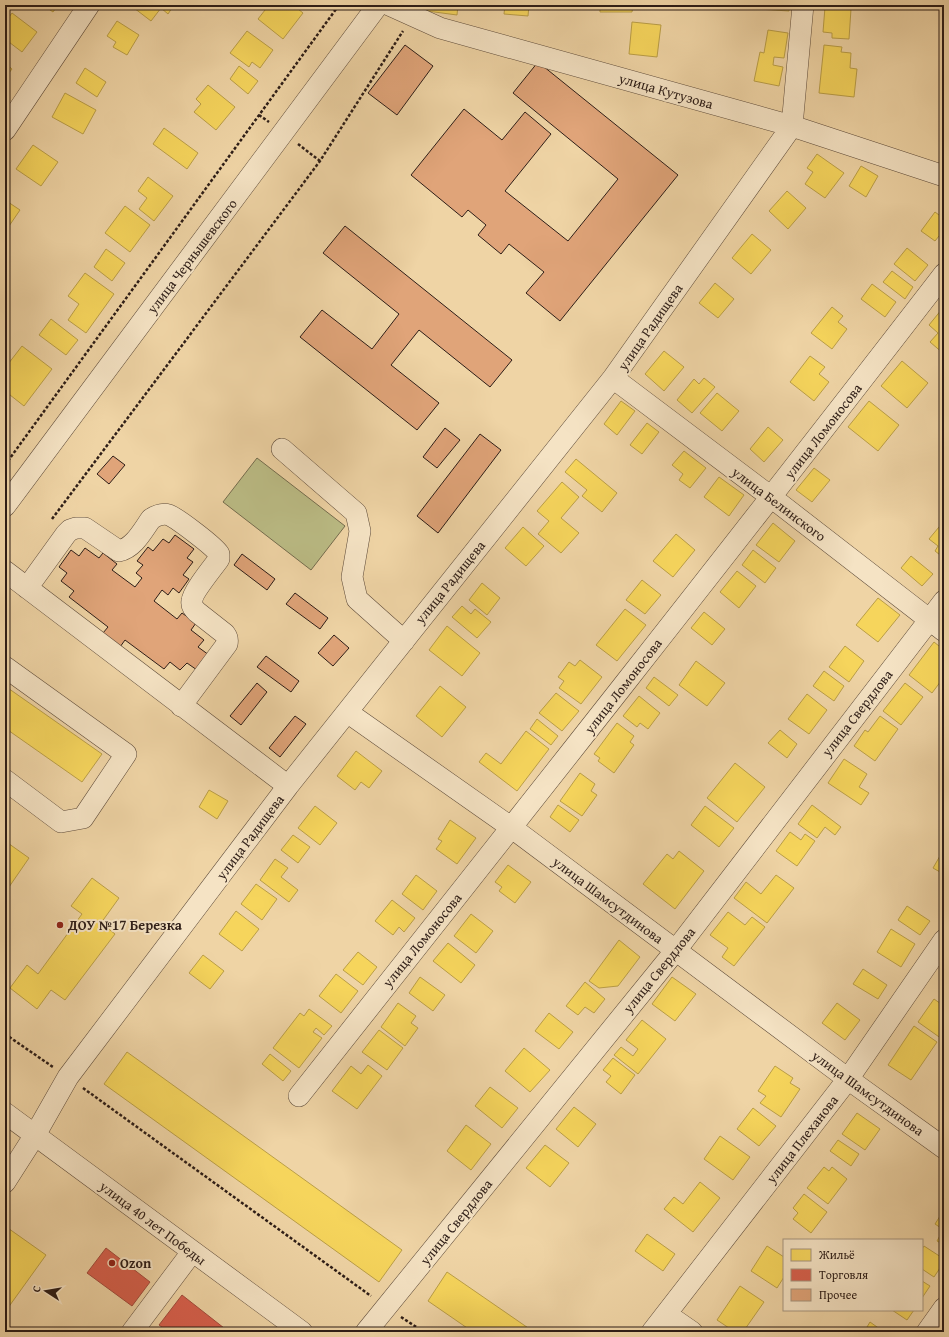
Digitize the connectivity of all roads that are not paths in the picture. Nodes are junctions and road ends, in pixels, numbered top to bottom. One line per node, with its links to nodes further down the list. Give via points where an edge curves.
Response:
1 (89, 5): 6 (street)
2 (378, 5): 11 (street, улица Чернышевского)
3 (389, 5): 5 (street, улица Кутузова, via 440,28)
4 (803, 5): 5 (street)
5 (792, 126): 7 (street, улица Кутузова); 9 (street, улица Радищева)
6 (5, 130)
7 (944, 176)
8 (944, 274): 12 (street, улица Ломоносова)
9 (613, 378): 12 (street, улица Белинского); 17 (street, улица Радищева)
10 (282, 449): 17 (street, via 356,513 360,531 352,577 357,600)
11 (8, 497)
12 (771, 497): 16 (street, улица Белинского); 23 (street, улица Ломоносова)
13 (5, 571): 14 (street)
14 (27, 588): 19 (street); 19 (street, via 66,534 76,528 85,528 119,551 133,543 151,519 165,514 212,546 219,554 219,559 195,592 192,603 193,608 228,639 227,644)
15 (944, 601): 16 (street, улица Свердлова)
16 (937, 625): 25 (street, улица Свердлова)
17 (404, 641): 20 (street, улица Радищева)
18 (5, 667): 21 (street, via 126,754 83,818 61,822)
19 (181, 706): 22 (street)
20 (347, 712): 22 (street, улица Радищева); 23 (street, улица Шамсутдинова)
21 (5, 780)
22 (288, 786): 29 (street, улица Радищева, via 68,1077)
23 (512, 828): 25 (street, улица Шамсутдинова); 27 (street, улица Ломоносова)
24 (944, 940): 26 (street, улица Плеханова)
25 (676, 950): 26 (street, улица Шамсутдинова); 37 (street, улица Свердлова)
26 (848, 1079): 30 (street, улица Шамсутдинова); 34 (street, улица Плеханова)
27 (298, 1096)
28 (5, 1113): 29 (street, улица 40 лет Победы)
29 (35, 1135): 31 (street, улица Радищева); 32 (street, улица 40 лет Победы)
30 (944, 1148)
31 (5, 1182)
32 (192, 1252): 35 (street); 36 (street, улица 40 лет Победы)
33 (944, 1308): 40 (street)
34 (666, 1314): 38 (street, улица Плеханова); 39 (street)
35 (132, 1332)
36 (302, 1332)
37 (366, 1332)
38 (652, 1332)
39 (692, 1332)
40 (927, 1332)

